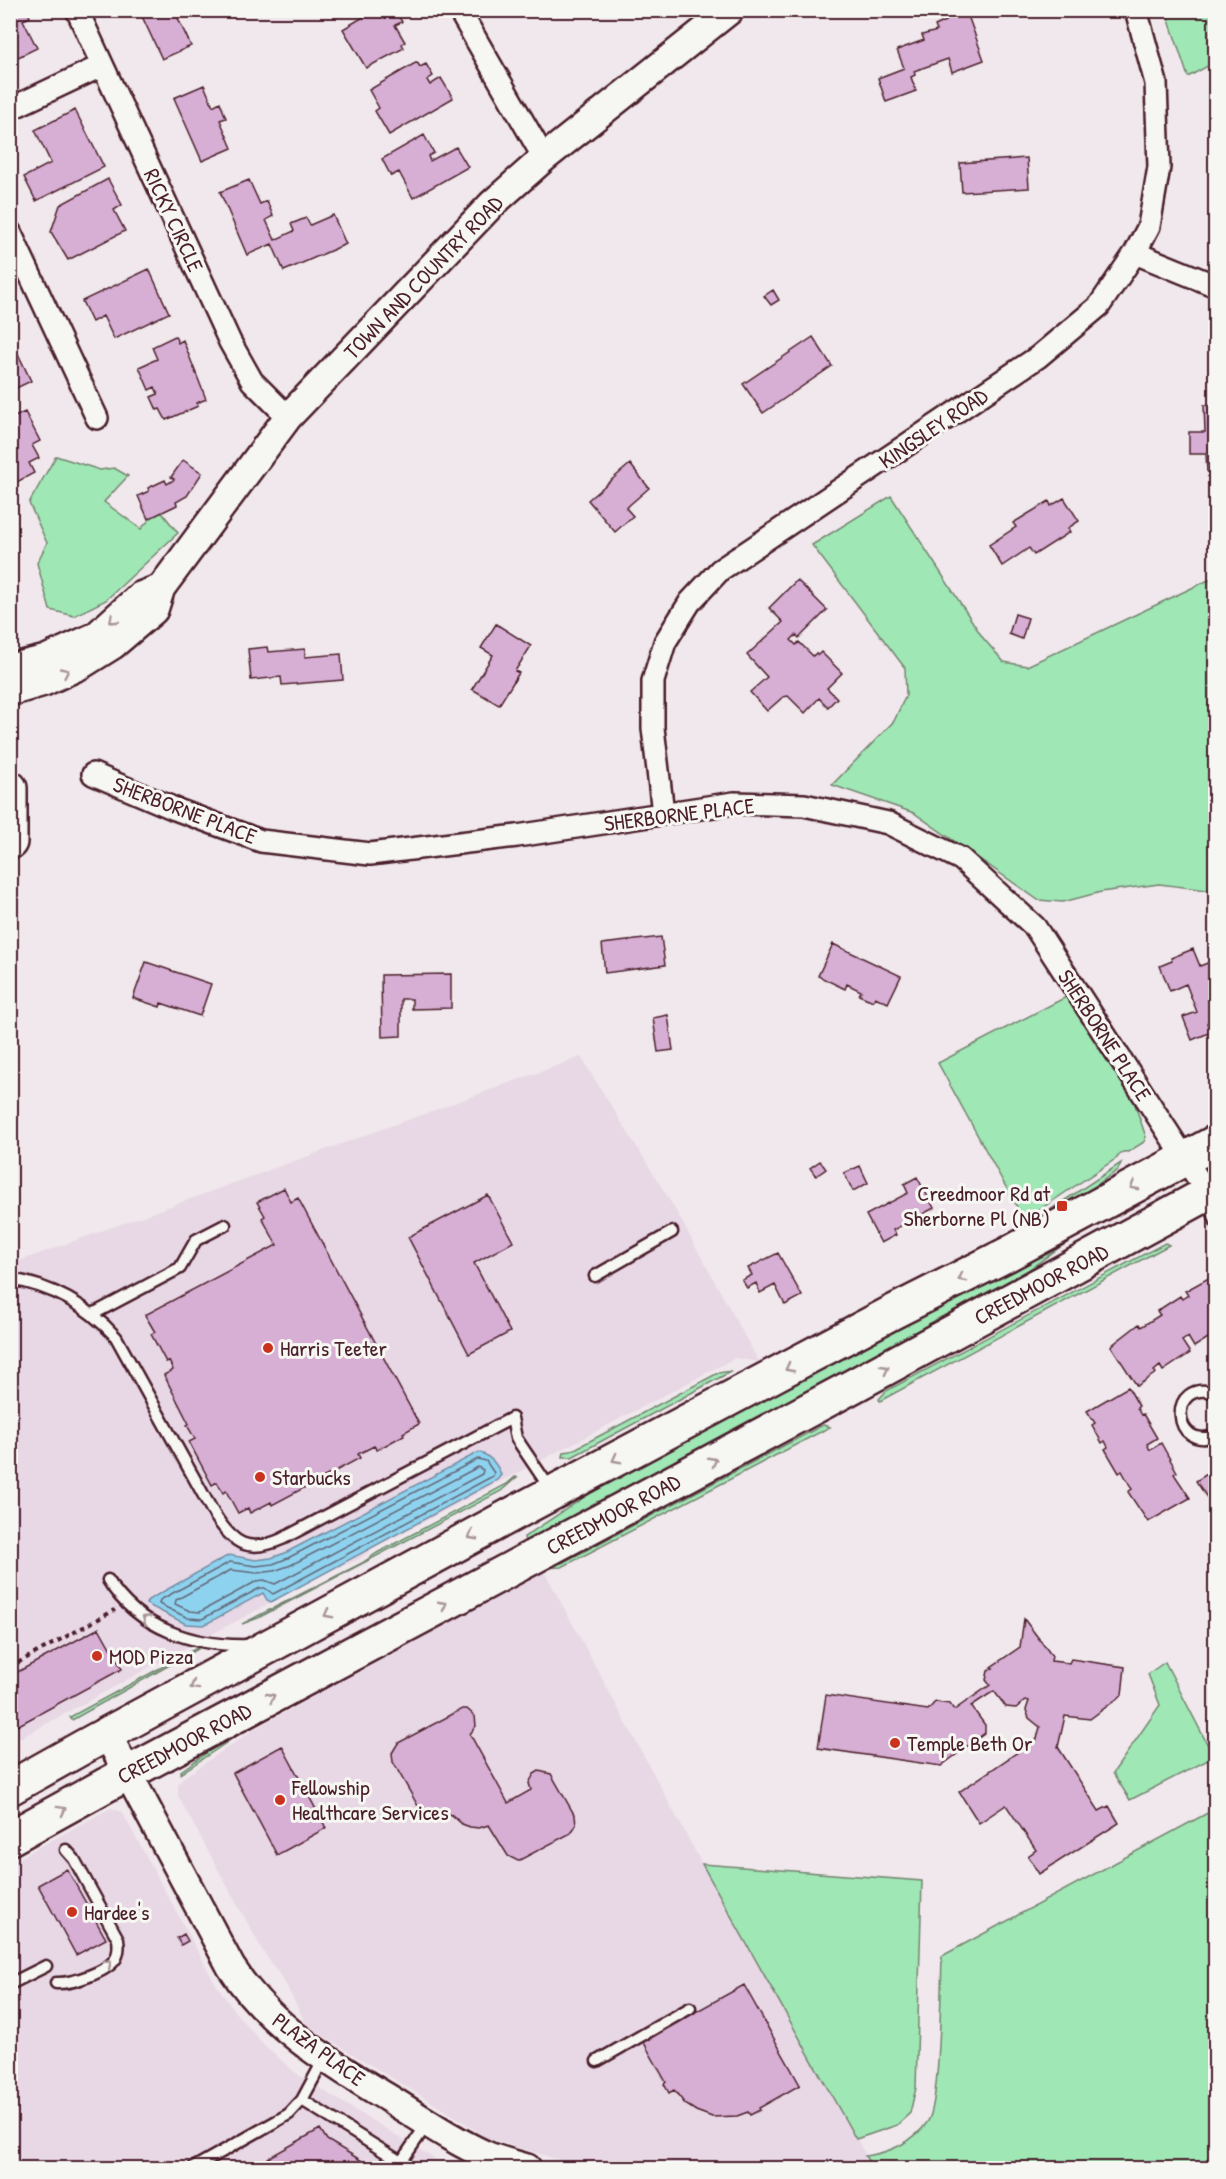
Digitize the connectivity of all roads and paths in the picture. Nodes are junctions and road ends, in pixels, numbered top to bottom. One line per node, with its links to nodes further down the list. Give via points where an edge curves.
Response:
1 (77, 10): 5 (street, RICKY CIRCLE)
2 (459, 10): 7 (street)
3 (730, 10): 7 (street, TOWN AND COUNTRY ROAD)
4 (1136, 10): 9 (street, KINGSLEY ROAD, via 1156,83 1159,167 1149,226)
5 (101, 66): 6 (street); 11 (street, RICKY CIRCLE, via 230,342 252,381)
6 (10, 109)
7 (544, 158): 11 (street, TOWN AND COUNTRY ROAD, via 492,204)
8 (10, 232): 12 (street)
9 (1135, 253): 10 (street); 18 (street, KINGSLEY ROAD, via 1099,306 1038,357 720,570 690,602 665,642 653,681 653,728)
10 (1215, 285)
11 (288, 417): 13 (street, TOWN AND COUNTRY ROAD)
12 (98, 418)
13 (161, 588): 14 (street, TOWN AND COUNTRY ROAD, one-way to 14, via 140,596 96,636 46,658); 15 (street, TOWN AND COUNTRY ROAD, one-way to 13, via 44,682 113,645 154,610)
14 (10, 668)
15 (10, 692)
16 (93, 774): 18 (street, SHERBORNE PLACE, via 261,841 370,854)
17 (10, 788): 19 (main road)
18 (663, 813): 21 (street, SHERBORNE PLACE, via 734,803 804,805 888,823 960,859 1035,927)
19 (10, 842)
20 (1215, 1142): 21 (main road, CREEDMOOR ROAD)
21 (1185, 1159): 22 (street, SHERBORNE PLACE); 30 (main road, CREEDMOOR ROAD, one-way to 30)
22 (1213, 1201): 36 (main road, CREEDMOOR ROAD, one-way to 22)
23 (225, 1225): 27 (lane, via 196,1240 180,1268)
24 (672, 1232): 25 (lane)
25 (594, 1276)
26 (10, 1279): 27 (lane, via 45,1287)
27 (93, 1314): 30 (lane, via 127,1353 218,1521 242,1545 254,1548 282,1539 512,1418 516,1438)
28 (1215, 1393): 29 (lane, via 1193,1393 1180,1409 1185,1429 1193,1436)
29 (1215, 1435)
30 (552, 1493): 33 (main road, CREEDMOOR ROAD, one-way to 33)
31 (108, 1580): 33 (lane, one-way to 31, via 239,1645 171,1633 126,1604)
32 (116, 1609): 34 (path)
33 (282, 1638): 35 (main road, CREEDMOOR ROAD, one-way to 35)
34 (10, 1667)
35 (107, 1734): 36 (street, PLAZA PLACE); 37 (main road, CREEDMOOR ROAD)
36 (127, 1774): 38 (main road, CREEDMOOR ROAD, one-way to 36); 44 (street, PLAZA PLACE, via 245,1988 272,2018)
37 (10, 1788)
38 (10, 1838)
39 (66, 1850): 41 (lane, one-way to 39, via 76,1982 110,1964 119,1947 80,1869)
40 (46, 1966): 42 (lane)
41 (56, 1983)
42 (10, 1984)
43 (690, 2008): 45 (lane)
44 (324, 2059): 46 (lane); 47 (street, PLAZA PLACE)
45 (597, 2061)
46 (302, 2100): 48 (lane); 49 (lane, via 289,2114)
47 (428, 2123): 48 (lane); 50 (street, PLAZA PLACE, via 488,2156)
48 (399, 2165)
49 (193, 2169)
50 (527, 2169)

